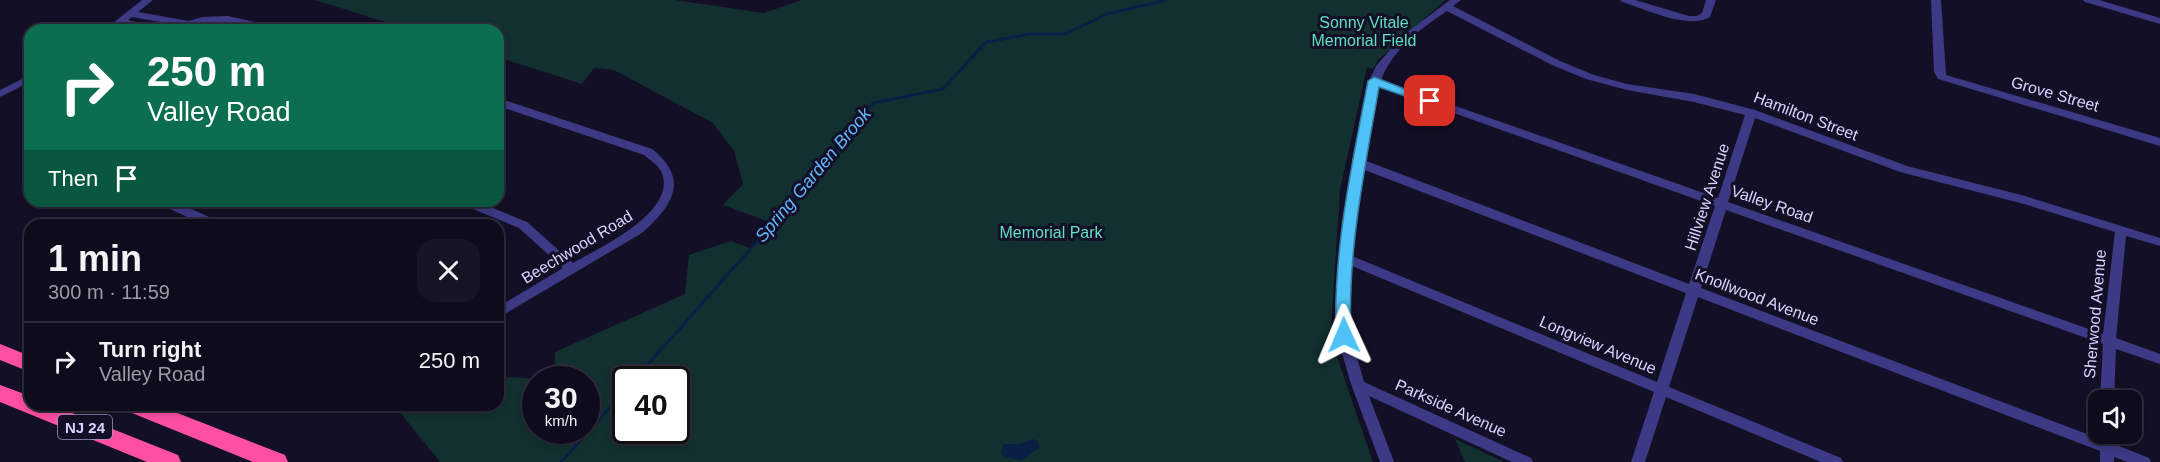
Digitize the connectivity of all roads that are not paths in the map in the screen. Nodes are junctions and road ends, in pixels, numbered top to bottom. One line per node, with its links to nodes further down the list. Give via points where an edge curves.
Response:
1 (148, 0): 7 (street)
2 (1625, 0): 3 (street, via 1693,19 1706,15)
3 (1712, 0)
4 (1936, 0): 20 (street, Grove Street, via 1941,76)
5 (2088, 0): 9 (street)
6 (1452, 3): 16 (street, via 1413,33 1384,62); 19 (street, Hamilton Street, via 1556,63 1590,77)
7 (131, 14): 8 (street); 12 (street)
8 (121, 21): 10 (street); 11 (street)
9 (2160, 21)
10 (117, 24)
11 (133, 24)
12 (173, 24)
13 (205, 24): 14 (street, via 237,19)
14 (255, 24)
15 (24, 81): 17 (street)
16 (1374, 81): 21 (street); 22 (street, Valley Road)
17 (0, 94)
18 (504, 104): 29 (street, Beechwood Road, via 641,150 656,158 667,171 668,195 657,213 638,230)
19 (1751, 113): 22 (street, Hillview Avenue); 26 (street, Hamilton Street, via 1893,165)
20 (2160, 142)
21 (1359, 163): 28 (street); 30 (street, Knollwood Avenue)
22 (1722, 204): 30 (street, Hillview Avenue); 32 (street, Valley Road)
23 (176, 207): 25 (street)
24 (480, 207): 29 (street, via 523,225)
25 (203, 219)
26 (2121, 230): 27 (street, Hamilton Street); 32 (street, Sherwood Avenue)
27 (2160, 242)
28 (1347, 259): 36 (street, via 1344,335); 37 (street, Longview Avenue)
29 (573, 269): 31 (street, Beechwood Road)
30 (1694, 290): 37 (street, Hillview Avenue); 43 (street, Knollwood Avenue)
31 (504, 309)
32 (2109, 341): 34 (street, Valley Road); 38 (street, Sherwood Avenue)
33 (0, 352): 35 (highway)
34 (2160, 358)
35 (24, 361)
36 (1360, 386): 46 (street); 47 (street, Parkside Avenue)
37 (1662, 390): 48 (street, Hillview Avenue); 49 (street, Longview Avenue)
38 (2107, 390)
39 (0, 393): 40 (highway, NJ 24)
40 (24, 403)
41 (44, 411): 44 (highway, NJ 24)
42 (149, 411): 45 (highway, NJ 24)
43 (2107, 448): 50 (street, Knollwood Avenue)
44 (170, 462)
45 (277, 462)
46 (1387, 462)
47 (1526, 462)
48 (1638, 462)
49 (1836, 462)
50 (2144, 462)

